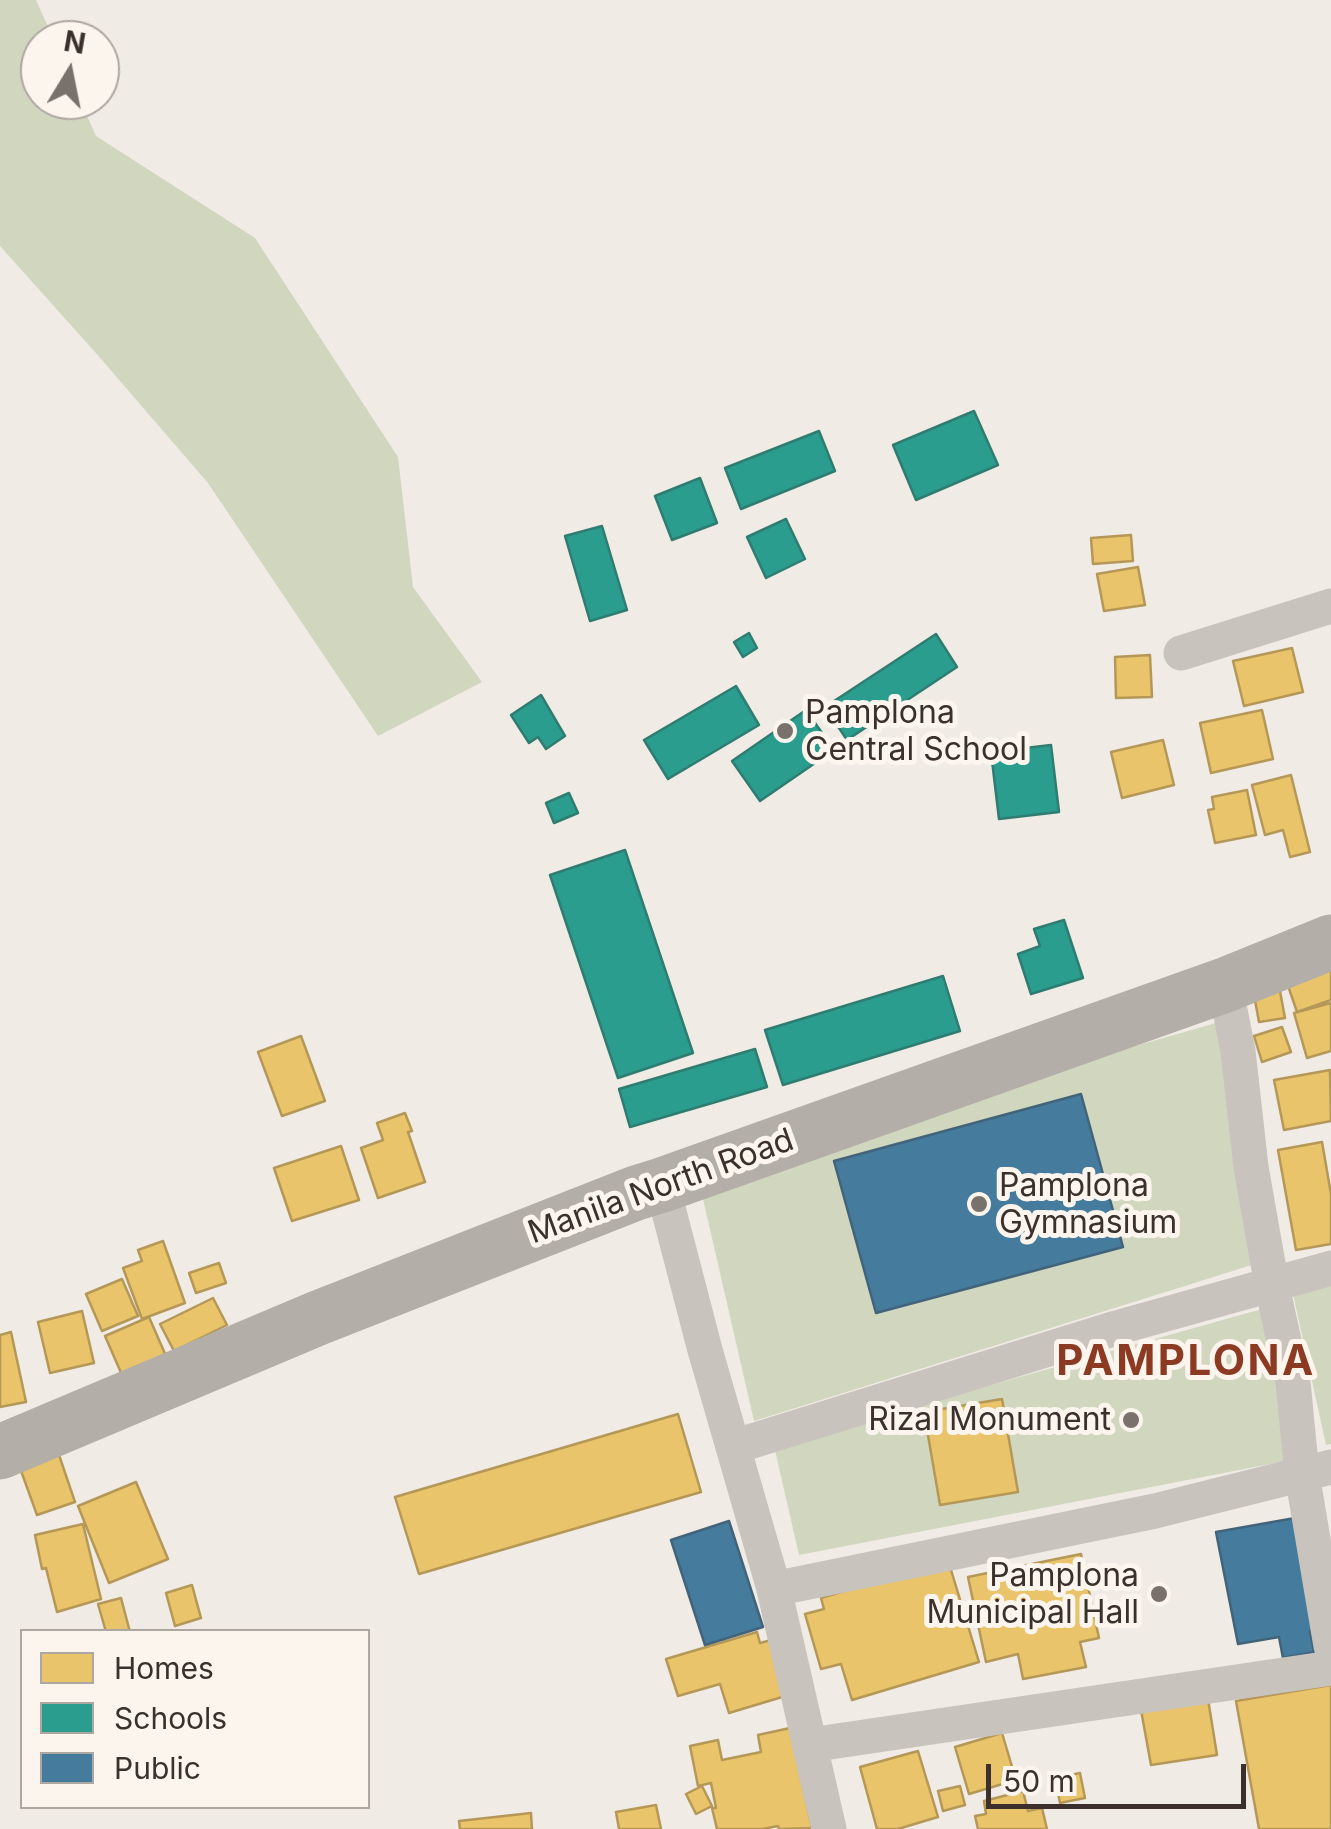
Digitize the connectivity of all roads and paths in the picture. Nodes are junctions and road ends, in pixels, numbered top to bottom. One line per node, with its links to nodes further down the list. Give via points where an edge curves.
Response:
1 (1331, 606): 2 (street)
2 (1181, 653)
3 (1331, 942): 4 (highway, Manila North Road)
4 (1225, 985): 5 (highway, Manila North Road); 7 (street)
5 (662, 1186): 8 (street); 9 (highway, Manila North Road, via 318,1318)
6 (1331, 1268): 7 (street)
7 (1272, 1286): 8 (street); 10 (street)
8 (734, 1448): 11 (street)
9 (0, 1452)
10 (1316, 1470): 11 (street, via 1155,1511); 12 (street)
11 (774, 1589): 14 (street)
12 (1331, 1646)
13 (1331, 1668): 14 (street)
14 (810, 1745): 15 (street)
15 (829, 1829)

